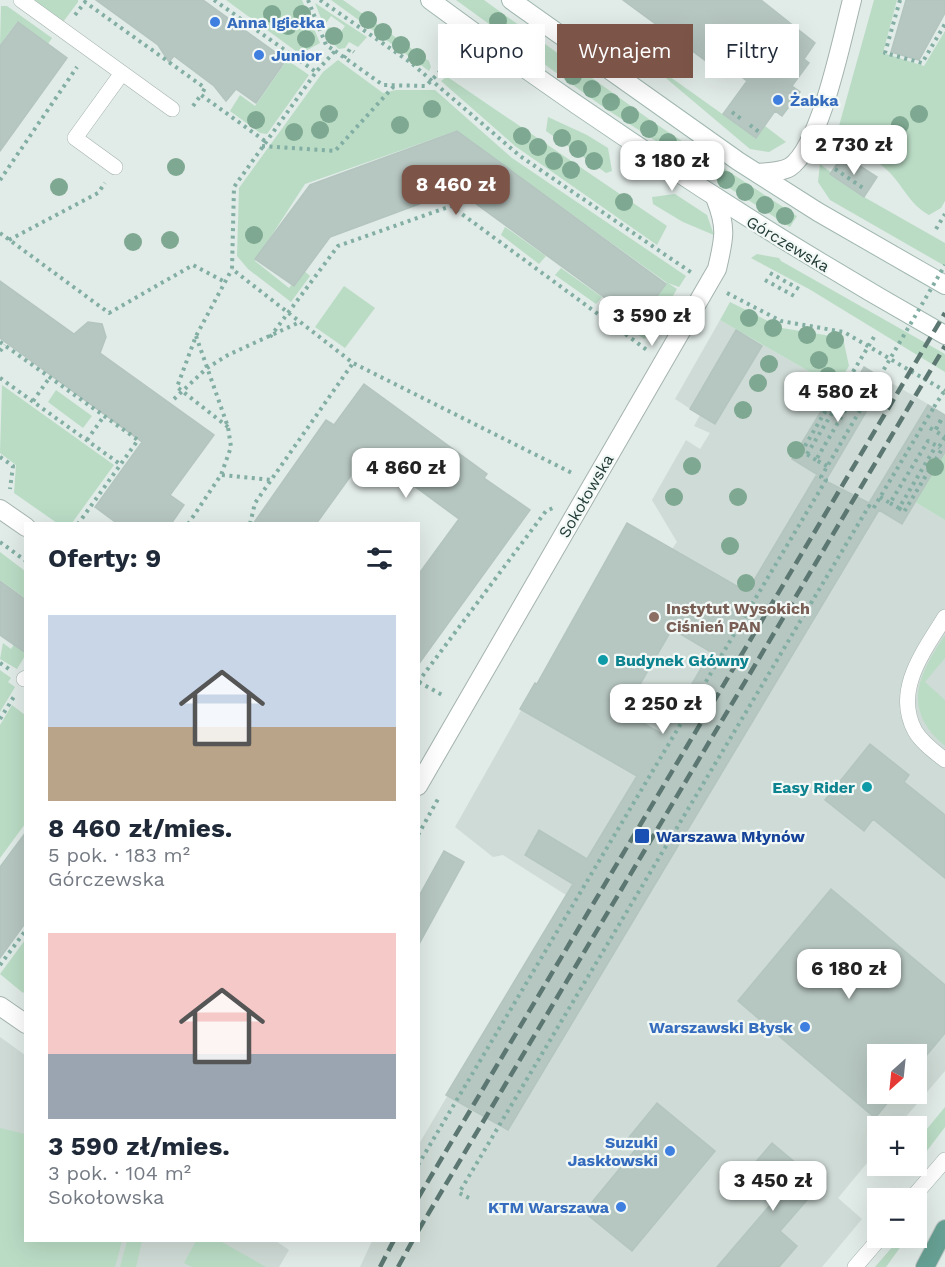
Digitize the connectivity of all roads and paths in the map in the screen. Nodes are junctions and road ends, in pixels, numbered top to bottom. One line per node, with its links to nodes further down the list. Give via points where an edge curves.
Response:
1 (21, 0): 11 (lane)
2 (214, 0): 16 (path)
3 (308, 0): 13 (path, via 326,45)
4 (320, 0): 19 (path)
5 (430, 0): 33 (main road, Górczewska)
6 (511, 0): 30 (main road, via 677,120)
7 (852, 0): 30 (main road, via 809,144 788,168)
8 (900, 0): 10 (path, via 885,53 922,63)
9 (85, 1): 11 (path); 26 (path, via 205,88 201,95)
10 (945, 24)
11 (64, 31): 12 (lane)
12 (89, 49): 17 (lane); 31 (path)
13 (335, 51): 15 (path); 16 (path)
14 (354, 52): 15 (path, via 350,50)
15 (344, 58): 20 (path, via 383,85)
16 (316, 72): 26 (path)
17 (122, 73): 21 (lane); 28 (lane, via 75,138)
18 (438, 73): 19 (path)
19 (431, 80): 20 (path, via 426,86); 41 (path, via 520,156)
20 (393, 86): 27 (path, via 335,151)
21 (172, 109)
22 (732, 112): 23 (path)
23 (744, 121)
24 (750, 125): 25 (path)
25 (759, 132)
26 (266, 141): 27 (path)
27 (262, 146): 39 (path, via 234,187)
28 (115, 167): 37 (path, via 98,193)
29 (835, 170): 32 (path)
30 (758, 173): 44 (main road)
31 (0, 180)
32 (863, 188)
33 (716, 200): 50 (main road, Górczewska); 102 (main road, Sokołowska, via 725,222 717,269)
34 (945, 214): 35 (path)
35 (936, 229)
36 (0, 233): 37 (path)
37 (9, 240): 43 (path, via 109,313 193,265)
38 (945, 265): 66 (path, bridge)
39 (232, 269): 43 (path); 48 (path)
40 (770, 273): 45 (path)
41 (698, 276)
42 (765, 280): 47 (path)
43 (225, 282): 51 (path)
44 (945, 285)
45 (799, 289)
46 (723, 290): 55 (path, via 781,321 828,327)
47 (796, 297)
48 (288, 312): 49 (path); 52 (path); 57 (path, via 338,246 451,206)
49 (300, 322): 52 (path); 58 (path)
50 (945, 335)
51 (196, 336): 59 (path); 65 (path, via 177,387)
52 (270, 337): 59 (path)
53 (874, 337): 55 (path)
54 (2, 344): 56 (path); 60 (path)
55 (869, 346): 62 (path); 63 (path)
56 (0, 351)
57 (648, 351)
58 (353, 363): 82 (path); 83 (path)
59 (207, 368): 65 (path); 72 (path)
60 (50, 377): 68 (path); 69 (path)
61 (0, 378): 68 (path)
62 (847, 382): 64 (path); 66 (path, bridge, via 858,388 865,375 859,387)
63 (945, 390): 71 (path, bridge)
64 (844, 391): 77 (path); 77 (path, via 839,388 802,451); 78 (path, via 853,397)
65 (182, 393): 67 (path); 72 (path)
66 (870, 393): 80 (path)
67 (174, 399)
68 (33, 401): 75 (path)
69 (104, 416): 75 (path); 79 (path, via 138,440)
70 (941, 420): 73 (path, bridge)
71 (924, 424): 73 (path, bridge); 84 (path)
72 (228, 427): 81 (path, via 231,447)
73 (935, 431): 74 (path)
74 (945, 437): 76 (path)
75 (87, 440): 79 (path)
76 (938, 446): 85 (path, via 928,441); 87 (path); 87 (path, via 942,449 904,512)
77 (807, 454): 78 (path)
78 (816, 460): 80 (path)
79 (120, 464): 89 (path)
80 (827, 466): 108 (path, via 820,477 826,480)
81 (221, 476): 83 (path); 90 (path)
82 (577, 476)
83 (272, 480): 91 (path, via 255,503)
84 (880, 497): 85 (path); 110 (path, via 873,509 869,506 483,1152 459,1193)
85 (890, 503): 87 (path)
86 (560, 506): 96 (path, via 546,511)
87 (899, 508)
88 (0, 509): 92 (main road)
89 (79, 522)
90 (189, 522)
91 (250, 522)
92 (24, 526)
93 (0, 542): 94 (path)
94 (24, 560)
95 (945, 616): 101 (lane, via 914,668 908,691 915,732)
96 (420, 679)
97 (24, 681): 100 (path)
98 (420, 683): 99 (path)
99 (445, 696)
100 (0, 719)
101 (945, 760)
102 (420, 783)
103 (24, 932): 104 (path)
104 (0, 965)
105 (0, 1006): 106 (main road)
106 (24, 1023)
107 (945, 1160): 109 (lane)
108 (420, 1162)
109 (921, 1188)
110 (469, 1198)
111 (945, 1229): 115 (main road)
112 (871, 1248): 114 (lane)
113 (945, 1254): 116 (main road)
114 (855, 1267)
115 (925, 1267)
116 (933, 1267)

